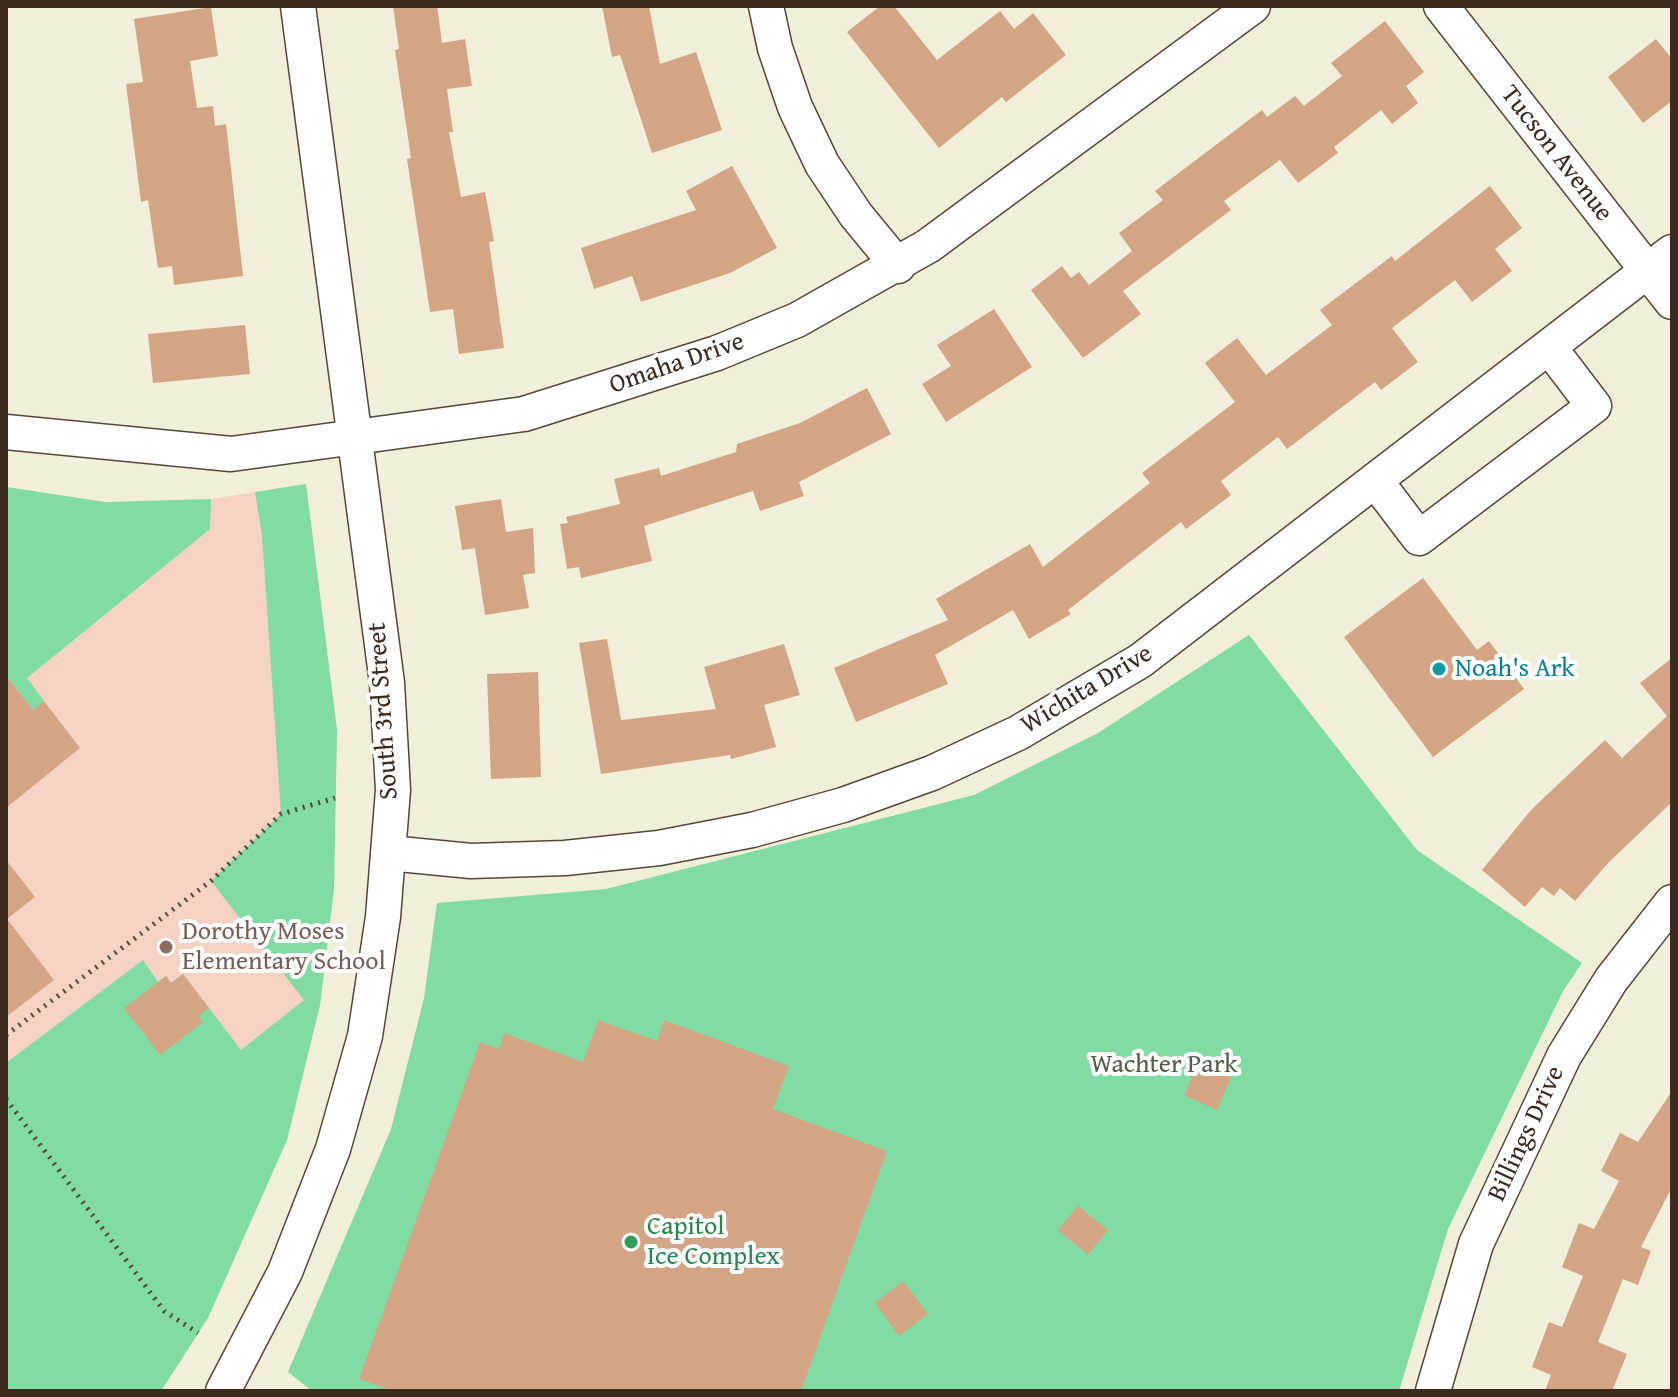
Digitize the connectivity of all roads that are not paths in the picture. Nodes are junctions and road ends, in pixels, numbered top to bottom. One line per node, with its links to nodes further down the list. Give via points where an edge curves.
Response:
1 (298, 6): 10 (street, South 3rd Street)
2 (766, 6): 6 (street, via 795,107 822,164)
3 (1253, 6): 6 (street, Omaha Drive)
4 (1441, 6): 5 (street, Tucson Avenue)
5 (1660, 261): 7 (street, Tucson Avenue); 8 (street, Wichita Drive)
6 (898, 266): 10 (street, Omaha Drive, via 797,320 717,353 524,414)
7 (1672, 302)
8 (1549, 347): 11 (street, Wichita Drive); 11 (street, via 1594,406 1419,538)
9 (6, 432): 10 (street, Omaha Drive, via 231,454)
10 (353, 435): 12 (street, South 3rd Street, via 387,683 393,790)
11 (1375, 480): 12 (street, Wichita Drive, via 1140,661 1018,733 932,773 752,830 659,848 471,861)
12 (389, 853): 14 (street, South 3rd Street, via 365,1036 333,1149 285,1272)
13 (1672, 902): 15 (street, Billings Drive, via 1611,980 1564,1056 1476,1244)
14 (223, 1391)
15 (1433, 1391)

